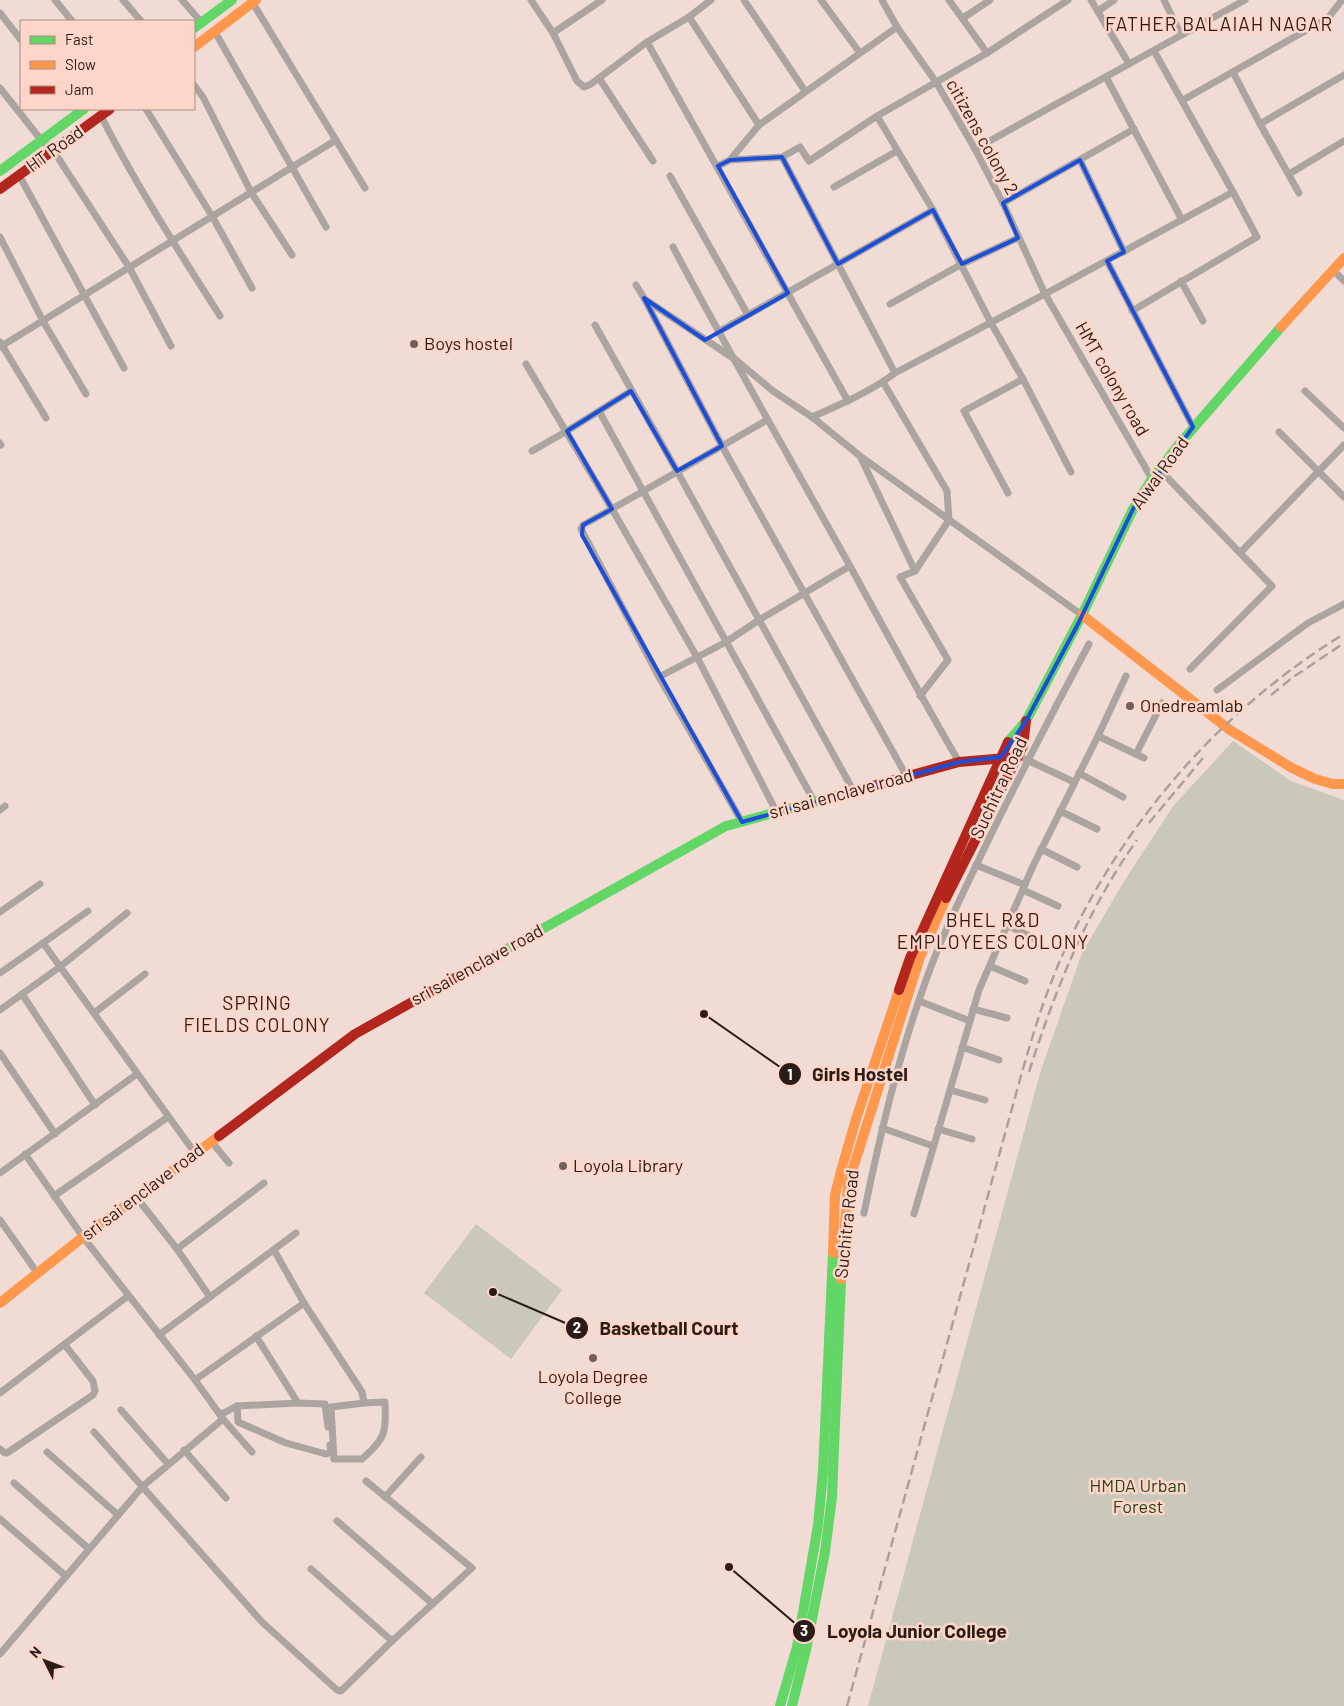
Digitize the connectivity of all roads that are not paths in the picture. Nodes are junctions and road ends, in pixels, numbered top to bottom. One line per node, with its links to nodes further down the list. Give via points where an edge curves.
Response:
1 (55, 0): 24 (street)
2 (123, 0): 25 (street)
3 (182, 0): 26 (street)
4 (232, 0): 27 (main road)
5 (531, 0): 30 (street)
6 (602, 0): 30 (street)
7 (711, 0): 22 (street)
8 (744, 0): 46 (street)
9 (822, 0): 36 (street)
10 (882, 0): 28 (street, citizens colony 2)
11 (950, 0): 23 (street)
12 (990, 0): 23 (street)
13 (1068, 0): 37 (street)
14 (1091, 0): 20 (street)
15 (1114, 0): 20 (street)
16 (1164, 0): 31 (street)
17 (1244, 0): 31 (street)
18 (1342, 0): 39 (street, via 1328,18)
19 (253, 1): 29 (main road); 56 (street)
20 (1098, 11): 38 (street)
21 (0, 13): 32 (street)
22 (689, 17): 33 (street); 54 (street)
23 (963, 18): 37 (street)
24 (71, 20)
25 (140, 20)
26 (194, 20)
27 (198, 26)
28 (897, 27): 36 (street); 43 (street, citizens colony 2)
29 (216, 32): 34 (main road); 67 (street)
30 (553, 33): 42 (street, via 577,81 584,87)
31 (1181, 35): 35 (street)
32 (20, 39)
33 (647, 42): 42 (street); 66 (street)
34 (195, 46)
35 (1154, 51): 38 (street); 47 (street)
36 (860, 53): 46 (street)
37 (987, 53): 43 (street)
38 (1129, 64): 41 (street)
39 (1234, 72): 47 (street); 53 (street)
40 (1344, 75): 53 (street)
41 (1106, 77): 55 (street); 59 (street)
42 (599, 78): 63 (street)
43 (936, 82): 52 (street); 59 (street, citizens colony 2)
44 (195, 87): 75 (street)
45 (0, 88): 57 (street)
46 (806, 91): 54 (street)
47 (1183, 100): 76 (street)
48 (79, 110): 57 (main road, HT Road)
49 (109, 110): 51 (main road, HT Road)
50 (147, 110): 80 (street)
51 (101, 116): 60 (main road, HT Road); 85 (street)
52 (877, 116): 61 (street); 62 (street, via 809,161 800,147)
53 (1260, 124): 69 (street)
54 (759, 125): 64 (street)
55 (1134, 128): 65 (street); 81 (street)
56 (336, 140): 67 (street); 73 (street)
57 (42, 141): 60 (street); 68 (main road, HT Road)
58 (1344, 141): 69 (street)
59 (975, 149): 78 (street, citizens colony 2)
60 (54, 150): 70 (main road, HT Road); 93 (street)
61 (898, 151): 72 (street); 79 (street)
62 (782, 157): 64 (street); 91 (street)
63 (653, 160)
64 (730, 160): 66 (street)
65 (1080, 160): 78 (street); 87 (street)
66 (718, 166): 99 (street)
67 (291, 167): 75 (street); 82 (street)
68 (0, 171)
69 (1289, 174): 77 (street)
70 (19, 176): 74 (main road, HT Road); 100 (street)
71 (670, 176): 105 (street)
72 (834, 187)
73 (365, 188)
74 (0, 189)
75 (251, 192): 80 (street); 88 (street)
76 (1234, 192): 81 (street); 95 (street, via 1257,237)
77 (1299, 193)
78 (1002, 203): 84 (street, citizens colony 2)
79 (933, 210): 91 (street); 92 (street)
80 (212, 216): 85 (street); 98 (street)
81 (1182, 220): 87 (street)
82 (326, 227)
83 (0, 237): 107 (street)
84 (1018, 238): 92 (street); 101 (street, citizens colony 2)
85 (172, 241): 93 (street); 106 (street)
86 (673, 247): 111 (street)
87 (1124, 252): 90 (street)
88 (292, 256)
89 (1344, 258): 94 (main road, Alwal Road)
90 (1107, 261): 101 (street); 104 (street)
91 (838, 264): 99 (street); 117 (street)
92 (962, 264): 103 (street); 109 (street)
93 (129, 267): 100 (street); 113 (street)
94 (1333, 270): 96 (street); 128 (main road, Alwal Road)
95 (1181, 281): 104 (street); 108 (street)
96 (1344, 281)
97 (636, 286): 102 (street)
98 (252, 288)
99 (788, 292): 105 (street); 123 (street)
100 (85, 294): 107 (street); 116 (street)
101 (1046, 294): 109 (street); 140 (street, HMT colony road)
102 (644, 298): 114 (street); 133 (street)
103 (890, 304)
104 (1132, 311): 128 (street)
105 (748, 315): 111 (street)
106 (220, 316)
107 (43, 321): 112 (street); 122 (street)
108 (1203, 321)
109 (991, 324): 117 (street); 118 (street)
110 (595, 325): 120 (street)
111 (718, 332): 114 (street)
112 (1, 345): 126 (street)
113 (171, 346)
114 (736, 360): 125 (street, via 773,391); 127 (street)
115 (526, 364): 130 (street)
116 (124, 368)
117 (896, 373): 119 (street)
118 (1023, 379): 138 (street); 142 (street, via 964,411)
119 (883, 382): 123 (street); 145 (street, via 947,491)
120 (631, 390): 124 (street); 137 (street)
121 (1305, 391): 129 (street)
122 (86, 394)
123 (848, 401): 125 (street)
124 (599, 411): 130 (street); 141 (street)
125 (812, 417): 135 (street)
126 (46, 418)
127 (767, 420): 133 (street); 147 (street)
128 (1193, 427): 136 (main road, Alwal Road)
129 (1344, 428)
130 (567, 432): 134 (street); 144 (street)
131 (1279, 432): 139 (street)
132 (1344, 445): 139 (street)
133 (722, 446): 137 (street); 149 (street)
134 (532, 451)
135 (860, 456): 145 (street); 148 (street)
136 (1159, 469): 140 (main road, Alwal Road); 146 (street)
137 (677, 471): 141 (street); 152 (street)
138 (1071, 472)
139 (1319, 472): 143 (street); 146 (street)
140 (1152, 479): 151 (main road, Alwal Road, via 1133,509)
141 (644, 492): 144 (street); 153 (street)
142 (1008, 493)
143 (1344, 497)
144 (612, 509): 155 (street); 158 (street, via 580,529)
145 (948, 520): 148 (street); 151 (street)
146 (1240, 553): 156 (street, via 1272,586)
147 (850, 566): 149 (street); 160 (street)
148 (915, 571): 160 (street, via 900,577 948,660)
149 (805, 594): 152 (street); 170 (street)
150 (1344, 604): 159 (street, via 1308,623)
151 (1082, 615): 162 (main road, Alwal Road); 172 (main road, via 1230,730 1315,779)
152 (759, 620): 153 (street); 173 (street)
153 (726, 642): 155 (street); 175 (street)
154 (1090, 644): 166 (street)
155 (697, 657): 158 (street); 176 (street)
156 (1190, 669)
157 (1126, 676): 163 (street)
158 (659, 677): 178 (street)
159 (1216, 690)
160 (920, 696): 168 (street)
161 (1162, 703): 164 (street)
162 (1026, 721): 165 (main road, Suchitra Road); 166 (main road, Suchitra Road)
163 (1098, 736): 164 (street); 169 (street)
164 (1136, 754): 167 (street)
165 (1000, 757): 166 (main road, sri sai enclave road); 168 (main road, sri sai enclave road); 232 (main road, Suchitra Road, via 910,958 856,1119 835,1195 833,1219)
166 (1023, 758): 171 (street); 181 (street); 232 (main road, Suchitra Road, via 939,912 920,957 855,1158)
167 (1144, 758)
168 (959, 762): 170 (main road, sri sai enclave road)
169 (1079, 773): 171 (street); 174 (street)
170 (907, 776): 173 (main road, sri sai enclave road)
171 (1074, 782): 177 (street)
172 (1344, 784)
173 (853, 790): 175 (main road, sri sai enclave road)
174 (1123, 797)
175 (814, 801): 176 (main road, sri sai enclave road)
176 (776, 811): 178 (main road, sri sai enclave road)
177 (1060, 811): 179 (street); 180 (street)
178 (742, 822): 216 (main road, sri sai enclave road, via 726,826 355,1034)
179 (1097, 829)
180 (1041, 849): 182 (street); 184 (street)
181 (976, 865): 184 (street); 198 (street, via 951,918)
182 (1077, 867)
183 (40, 884): 187 (street)
184 (1024, 887): 185 (street); 189 (street)
185 (1058, 906)
186 (88, 911): 191 (street)
187 (0, 912)
188 (127, 912): 192 (street)
189 (1007, 926): 190 (street); 193 (street)
190 (1039, 941)
191 (43, 944): 192 (street); 194 (street)
192 (61, 966): 197 (street); 201 (street)
193 (990, 966): 196 (street); 199 (street)
194 (0, 973)
195 (145, 974): 201 (street)
196 (1025, 981)
197 (22, 994): 200 (street); 210 (street)
198 (919, 1001): 203 (street); 212 (street)
199 (974, 1009): 202 (street); 203 (street)
200 (0, 1010)
201 (94, 1013): 207 (street)
202 (1007, 1018)
203 (970, 1021): 204 (street)
204 (962, 1047): 206 (street); 208 (street)
205 (0, 1053): 214 (street)
206 (999, 1060)
207 (137, 1074): 210 (street); 211 (street)
208 (950, 1090): 209 (street); 213 (street)
209 (985, 1100)
210 (95, 1105): 214 (street)
211 (168, 1117): 218 (street); 223 (street)
212 (882, 1128): 217 (street); 225 (street)
213 (938, 1129): 215 (street); 217 (street)
214 (55, 1134): 219 (street)
215 (972, 1139)
216 (211, 1140): 218 (main road, sri sai enclave road); 220 (street)
217 (933, 1146): 226 (street)
218 (195, 1153): 224 (main road, sri sai enclave road)
219 (25, 1154): 221 (street); 223 (street)
220 (229, 1163)
221 (0, 1173)
222 (264, 1183): 230 (street)
223 (54, 1196): 229 (street)
224 (137, 1198): 229 (main road, sri sai enclave road); 230 (street)
225 (864, 1213)
226 (914, 1214)
227 (0, 1221): 233 (street)
228 (296, 1233): 231 (street)
229 (83, 1237): 233 (main road, sri sai enclave road); 234 (street)
230 (177, 1249): 235 (street)
231 (274, 1250): 235 (street); 237 (street)
232 (837, 1250): 269 (main road, Suchitra Road, via 818,1525 797,1647); 270 (main road, Suchitra Road, via 832,1497 825,1552)
233 (38, 1274): 236 (main road, sri sai enclave road)
234 (128, 1296): 238 (street); 240 (street)
235 (210, 1297): 238 (street)
236 (0, 1303)
237 (304, 1303): 239 (street); 244 (street, via 362,1392)
238 (159, 1335): 241 (street)
239 (256, 1336): 241 (street); 243 (street)
240 (65, 1345): 242 (street); 249 (street, via 93,1381 93,1395 7,1453)
241 (195, 1380): 247 (street)
242 (0, 1393)
243 (298, 1403): 245 (street); 245 (street, via 325,1404 329,1454 286,1443 238,1422)
244 (364, 1403): 244 (street, via 331,1407 334,1459 362,1459 377,1446 386,1428 385,1402)
245 (237, 1406): 247 (street)
246 (121, 1410): 254 (street)
247 (221, 1416): 250 (street); 252 (street)
248 (94, 1432): 257 (street)
249 (0, 1449)
250 (184, 1450): 254 (street); 259 (street)
251 (47, 1452): 260 (street)
252 (252, 1452)
253 (421, 1457): 258 (street)
254 (168, 1464): 257 (street)
255 (366, 1481): 258 (street)
256 (14, 1483): 263 (street)
257 (143, 1486): 260 (street); 267 (street, via 262,1622 338,1690 343,1690)
258 (385, 1497): 266 (street, via 472,1568)
259 (226, 1498)
260 (118, 1516): 263 (street)
261 (0, 1519): 265 (street)
262 (337, 1521): 266 (street)
263 (90, 1549): 265 (street)
264 (311, 1569): 267 (street)
265 (66, 1576): 268 (street)
266 (433, 1604): 267 (street)
267 (392, 1641)
268 (0, 1654)
269 (780, 1706)
270 (792, 1706)

